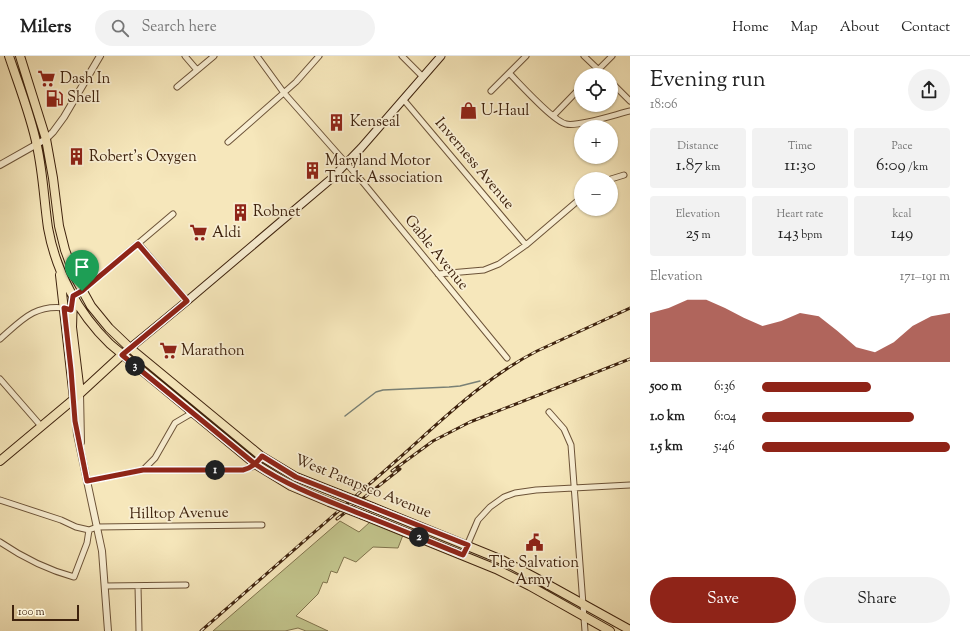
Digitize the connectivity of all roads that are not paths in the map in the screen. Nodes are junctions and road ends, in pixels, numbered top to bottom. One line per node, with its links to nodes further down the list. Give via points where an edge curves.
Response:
1 (9, 56): 29 (main road)
2 (20, 56): 27 (main road, West Patapsco Avenue)
3 (100, 56): 27 (street, via 61,121)
4 (185, 56): 15 (street)
5 (214, 56): 15 (street)
6 (257, 56): 21 (street, Gable Avenue)
7 (319, 56): 21 (street)
8 (402, 56): 17 (street)
9 (441, 56): 17 (main road)
10 (526, 56): 16 (street)
11 (584, 56): 13 (street)
12 (612, 56): 14 (street)
13 (596, 68)
14 (600, 68)
15 (197, 70): 18 (street)
16 (509, 73): 20 (street); 26 (street)
17 (423, 77): 23 (main road)
18 (177, 87)
19 (618, 89): 24 (street)
20 (491, 91)
21 (284, 93): 28 (street); 30 (street, Gable Avenue)
22 (574, 94): 26 (street)
23 (403, 99): 30 (main road); 37 (street, Inverness Avenue)
24 (630, 101)
25 (630, 111): 26 (street, via 576,124 566,124)
26 (552, 116)
27 (46, 140): 29 (street); 40 (main road, West Patapsco Avenue, via 61,236 69,263)
28 (228, 142)
29 (37, 145): 31 (street); 38 (main road, via 48,228)
30 (346, 163): 39 (street, Gable Avenue); 42 (main road, via 331,179)
31 (0, 165)
32 (624, 175): 33 (street)
33 (618, 177)
34 (574, 204): 37 (street)
35 (173, 214): 36 (street)
36 (138, 244): 40 (street); 42 (street)
37 (526, 245): 39 (street, via 489,269)
38 (59, 266): 41 (main road, West Patapsco Avenue); 43 (main road)
39 (438, 274): 47 (street, Gable Avenue)
40 (82, 291): 41 (main road); 45 (main road, West Patapsco Avenue, via 99,317)
41 (73, 296): 43 (main road); 46 (main road, West Patapsco Avenue, via 100,335)
42 (187, 301): 45 (main road)
43 (68, 309): 44 (street, via 58,307 33,312); 49 (main road)
44 (0, 339)
45 (130, 348): 46 (main road); 53 (main road, West Patapsco Avenue)
46 (122, 355): 49 (main road); 50 (main road, West Patapsco Avenue)
47 (507, 358)
48 (0, 379): 52 (street)
49 (77, 396): 52 (main road); 57 (street, via 81,451)
50 (192, 412): 55 (main road, West Patapsco Avenue); 56 (street, via 176,423 155,458)
51 (550, 412): 59 (street, via 570,440)
52 (41, 426): 54 (main road)
53 (262, 456): 55 (street); 65 (main road, West Patapsco Avenue, bridge, via 296,477)
54 (0, 461)
55 (255, 464): 56 (street, via 243,470); 66 (main road, West Patapsco Avenue, bridge, via 292,486)
56 (143, 470): 57 (street)
57 (87, 481): 62 (street)
58 (630, 485): 59 (street)
59 (575, 488): 65 (street, via 526,491 504,497 482,516); 70 (street)
60 (0, 500): 63 (street)
61 (262, 525): 62 (street, Hilltop Avenue)
62 (97, 527): 63 (street, Hilltop Avenue); 68 (street)
63 (89, 530): 64 (street, via 87,543 74,577 58,573)
64 (0, 542)
65 (468, 545): 66 (street); 70 (main road, West Patapsco Avenue, via 502,560)
66 (463, 555): 71 (main road, West Patapsco Avenue, via 530,586)
67 (186, 585): 69 (street)
68 (105, 586): 69 (street); 73 (street)
69 (138, 586): 74 (street)
70 (582, 604): 71 (street); 72 (main road, West Patapsco Avenue)
71 (584, 616): 75 (street); 76 (main road, West Patapsco Avenue)
72 (630, 630)
73 (108, 631)
74 (139, 631)
75 (585, 631)
76 (610, 631)

